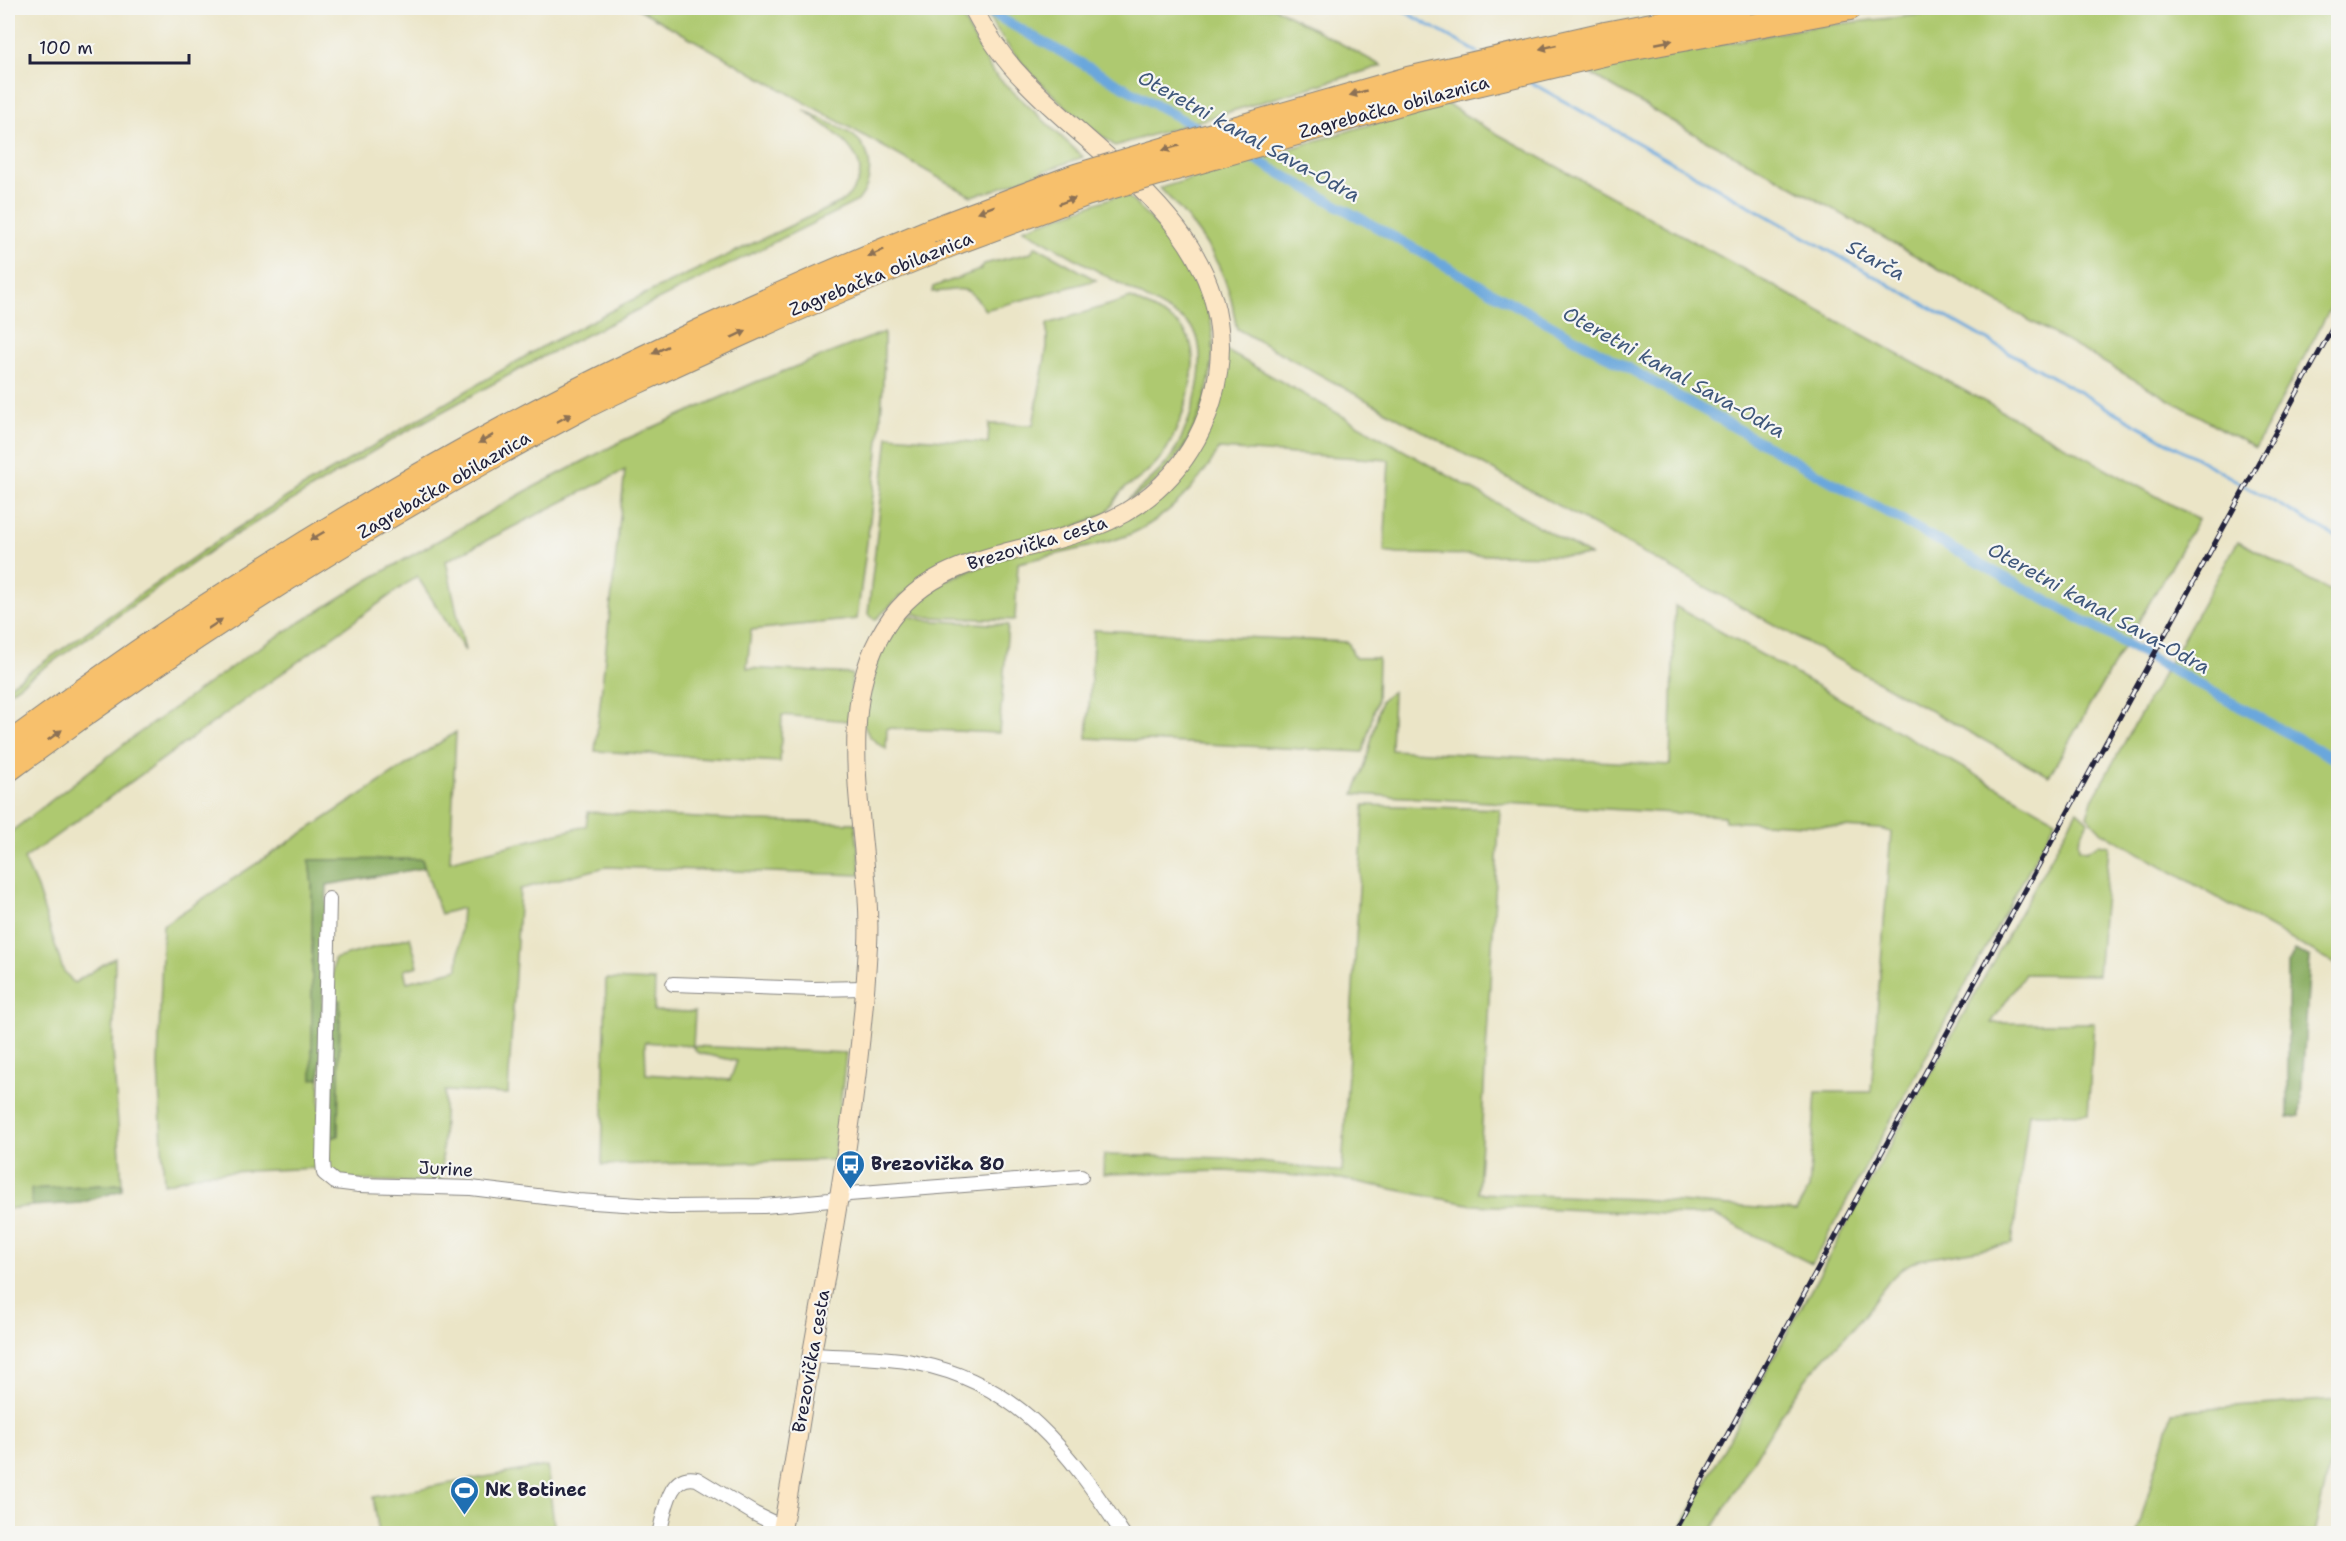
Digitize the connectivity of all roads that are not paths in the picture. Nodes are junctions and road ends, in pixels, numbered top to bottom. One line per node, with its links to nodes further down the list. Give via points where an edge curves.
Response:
1 (973, 8): 9 (main road, Brezovička cesta, via 998,50 1024,81 1162,209 1192,248 1215,301 1219,369 1198,437 1178,468 1149,497 1089,530 993,555 948,572 917,592 883,630 864,674 858,711 868,912)
2 (1740, 8): 4 (highway, Zagrebačka obilaznica)
3 (1850, 8): 4 (highway, Zagrebačka obilaznica, one-way to 3)
4 (1606, 44): 5 (highway, Zagrebačka obilaznica, one-way to 5, bridge, via 1408,79 1076,176 930,231 756,305 575,392 438,465 305,543 210,603); 6 (highway, Zagrebačka obilaznica, one-way to 4, bridge, via 102,701 315,559 582,408 744,332 842,288 1086,194)
5 (8, 745)
6 (8, 770)
7 (329, 899): 11 (street, Jurine, via 323,1162 324,1173 335,1182 471,1188 670,1207 764,1206)
8 (674, 984): 9 (street)
9 (864, 988): 11 (main road, Brezovička cesta)
10 (1081, 1176): 11 (street)
11 (840, 1196): 12 (main road, Brezovička cesta)
12 (811, 1355): 13 (main road, Brezovička cesta); 15 (street, via 914,1362 947,1370 978,1384 1047,1431)
13 (781, 1530): 14 (street, Brezovička cesta, via 688,1477 680,1479 671,1492)
14 (659, 1533)
15 (1123, 1533)

